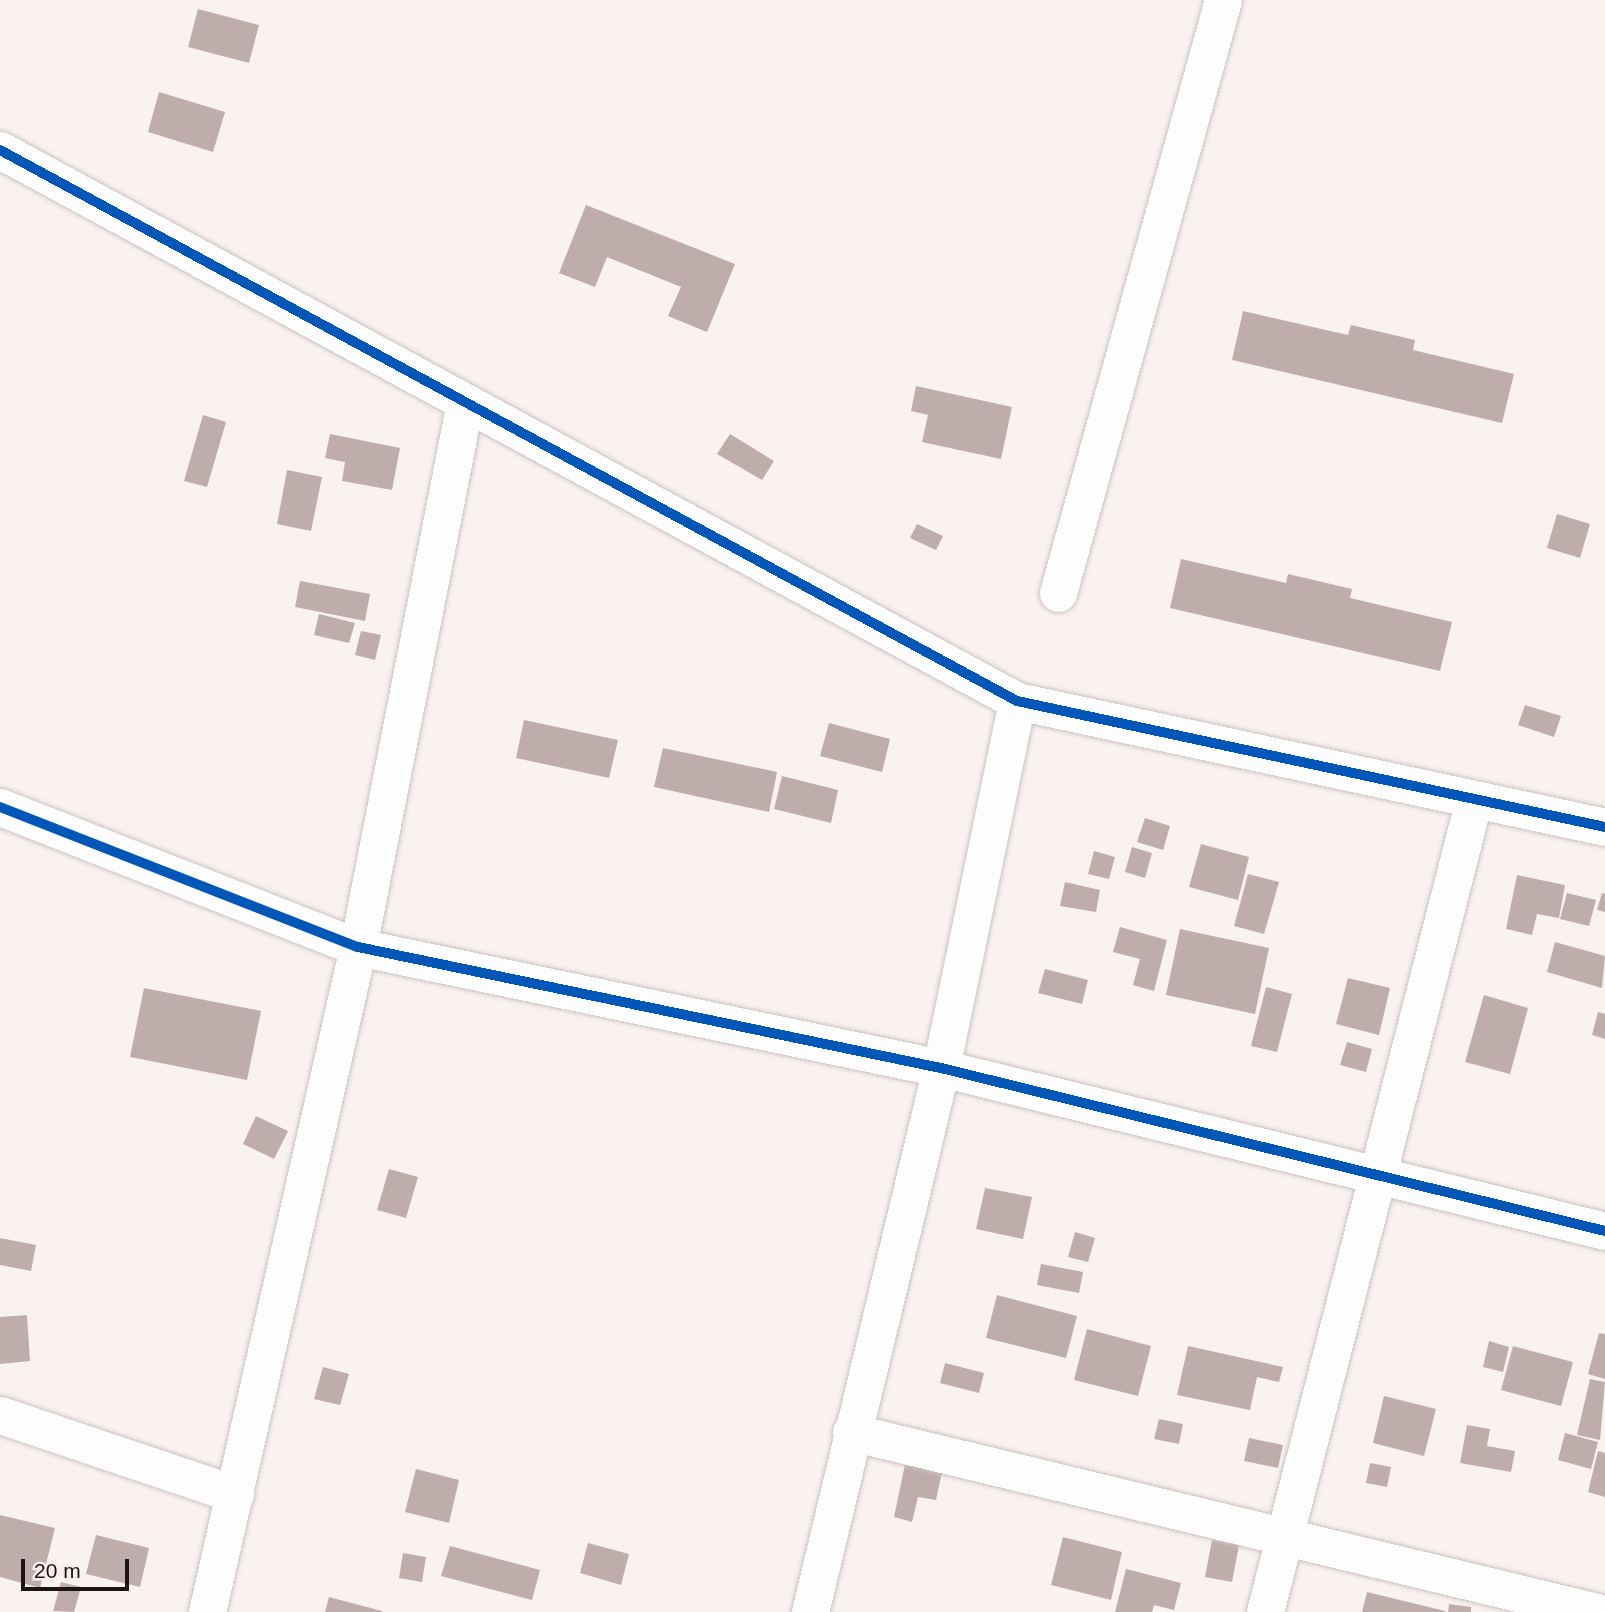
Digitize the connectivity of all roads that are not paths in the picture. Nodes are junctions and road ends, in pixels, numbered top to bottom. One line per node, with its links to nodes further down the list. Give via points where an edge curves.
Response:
1 (1223, 0): 4 (street)
2 (0, 150): 3 (street)
3 (465, 402): 5 (street); 9 (street)
4 (1058, 593)
5 (1017, 701): 6 (street); 10 (street)
6 (1474, 799): 8 (street); 11 (street)
7 (0, 807): 9 (street)
8 (1605, 827)
9 (358, 947): 10 (street); 15 (street)
10 (942, 1068): 11 (street); 14 (street)
11 (1380, 1176): 12 (street); 16 (street)
12 (1605, 1231)
13 (0, 1415): 15 (street)
14 (851, 1432): 16 (street); 18 (street)
15 (235, 1494): 17 (street)
16 (1284, 1536): 19 (street); 20 (street)
17 (207, 1612)
18 (810, 1612)
19 (1265, 1612)
20 (1597, 1612)

